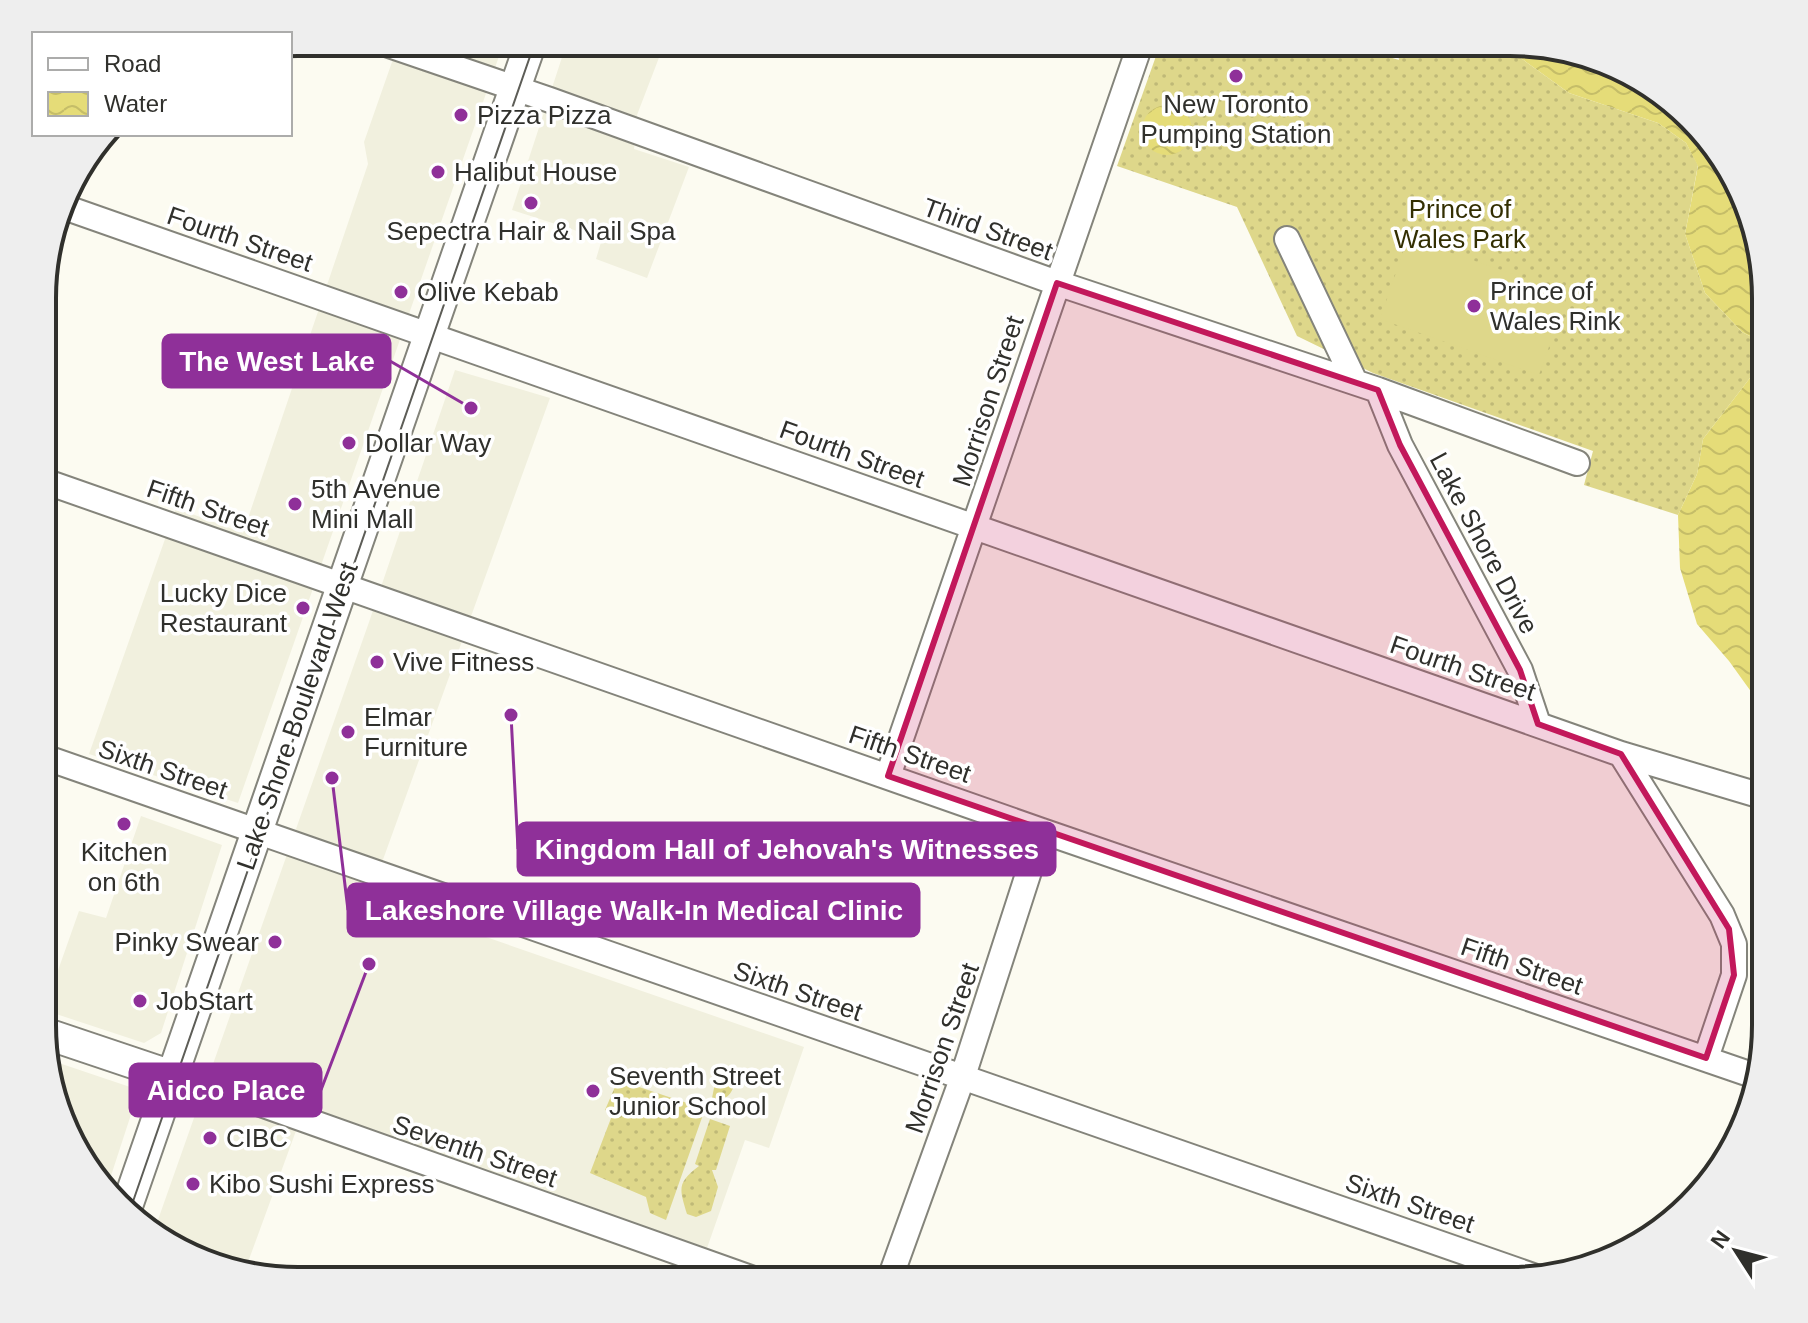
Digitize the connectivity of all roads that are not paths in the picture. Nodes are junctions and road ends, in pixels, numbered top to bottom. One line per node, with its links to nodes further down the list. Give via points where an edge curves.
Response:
1 (421, 56): 4 (street, Third Street)
2 (526, 56): 4 (main road, Lake Shore Boulevard West)
3 (1136, 57): 7 (street, Morrison Street)
4 (515, 88): 7 (street, Third Street); 8 (main road, Lake Shore Boulevard West)
5 (73, 210): 8 (street, Fourth Street)
6 (1287, 239): 9 (street, Lake Shore Drive)
7 (1057, 283): 9 (street, Third Street); 12 (street, Morrison Street)
8 (429, 334): 12 (street, Fourth Street); 13 (main road, Lake Shore Boulevard West)
9 (1366, 386): 10 (street, Third Street); 14 (street, Lake Shore Drive, via 1520,670)
10 (1577, 463)
11 (56, 485): 13 (street, Fifth Street)
12 (975, 528): 14 (street, Fourth Street); 17 (street, Morrison Street)
13 (342, 584): 17 (street, Fifth Street); 19 (main road, Lake Shore Boulevard West)
14 (1538, 724): 15 (street, Fourth Street)
15 (1621, 754): 18 (street, Fourth Street); 22 (street, via 1722,915 1734,944 1734,975)
16 (57, 761): 19 (street, Sixth Street)
17 (888, 776): 20 (street, Fifth Street)
18 (1751, 793)
19 (257, 831): 24 (main road, Lake Shore Boulevard West); 25 (street, Sixth Street)
20 (1042, 831): 22 (street, Fifth Street); 25 (street, Morrison Street)
21 (57, 1037): 24 (main road)
22 (1706, 1058): 23 (street, Fifth Street)
23 (1747, 1073)
24 (172, 1076): 26 (main road, Lake Shore Boulevard West); 27 (street, Seventh Street)
25 (962, 1079): 28 (street, Morrison Street); 29 (street, Sixth Street)
26 (130, 1198)
27 (718, 1266)
28 (894, 1266)
29 (1507, 1267)

